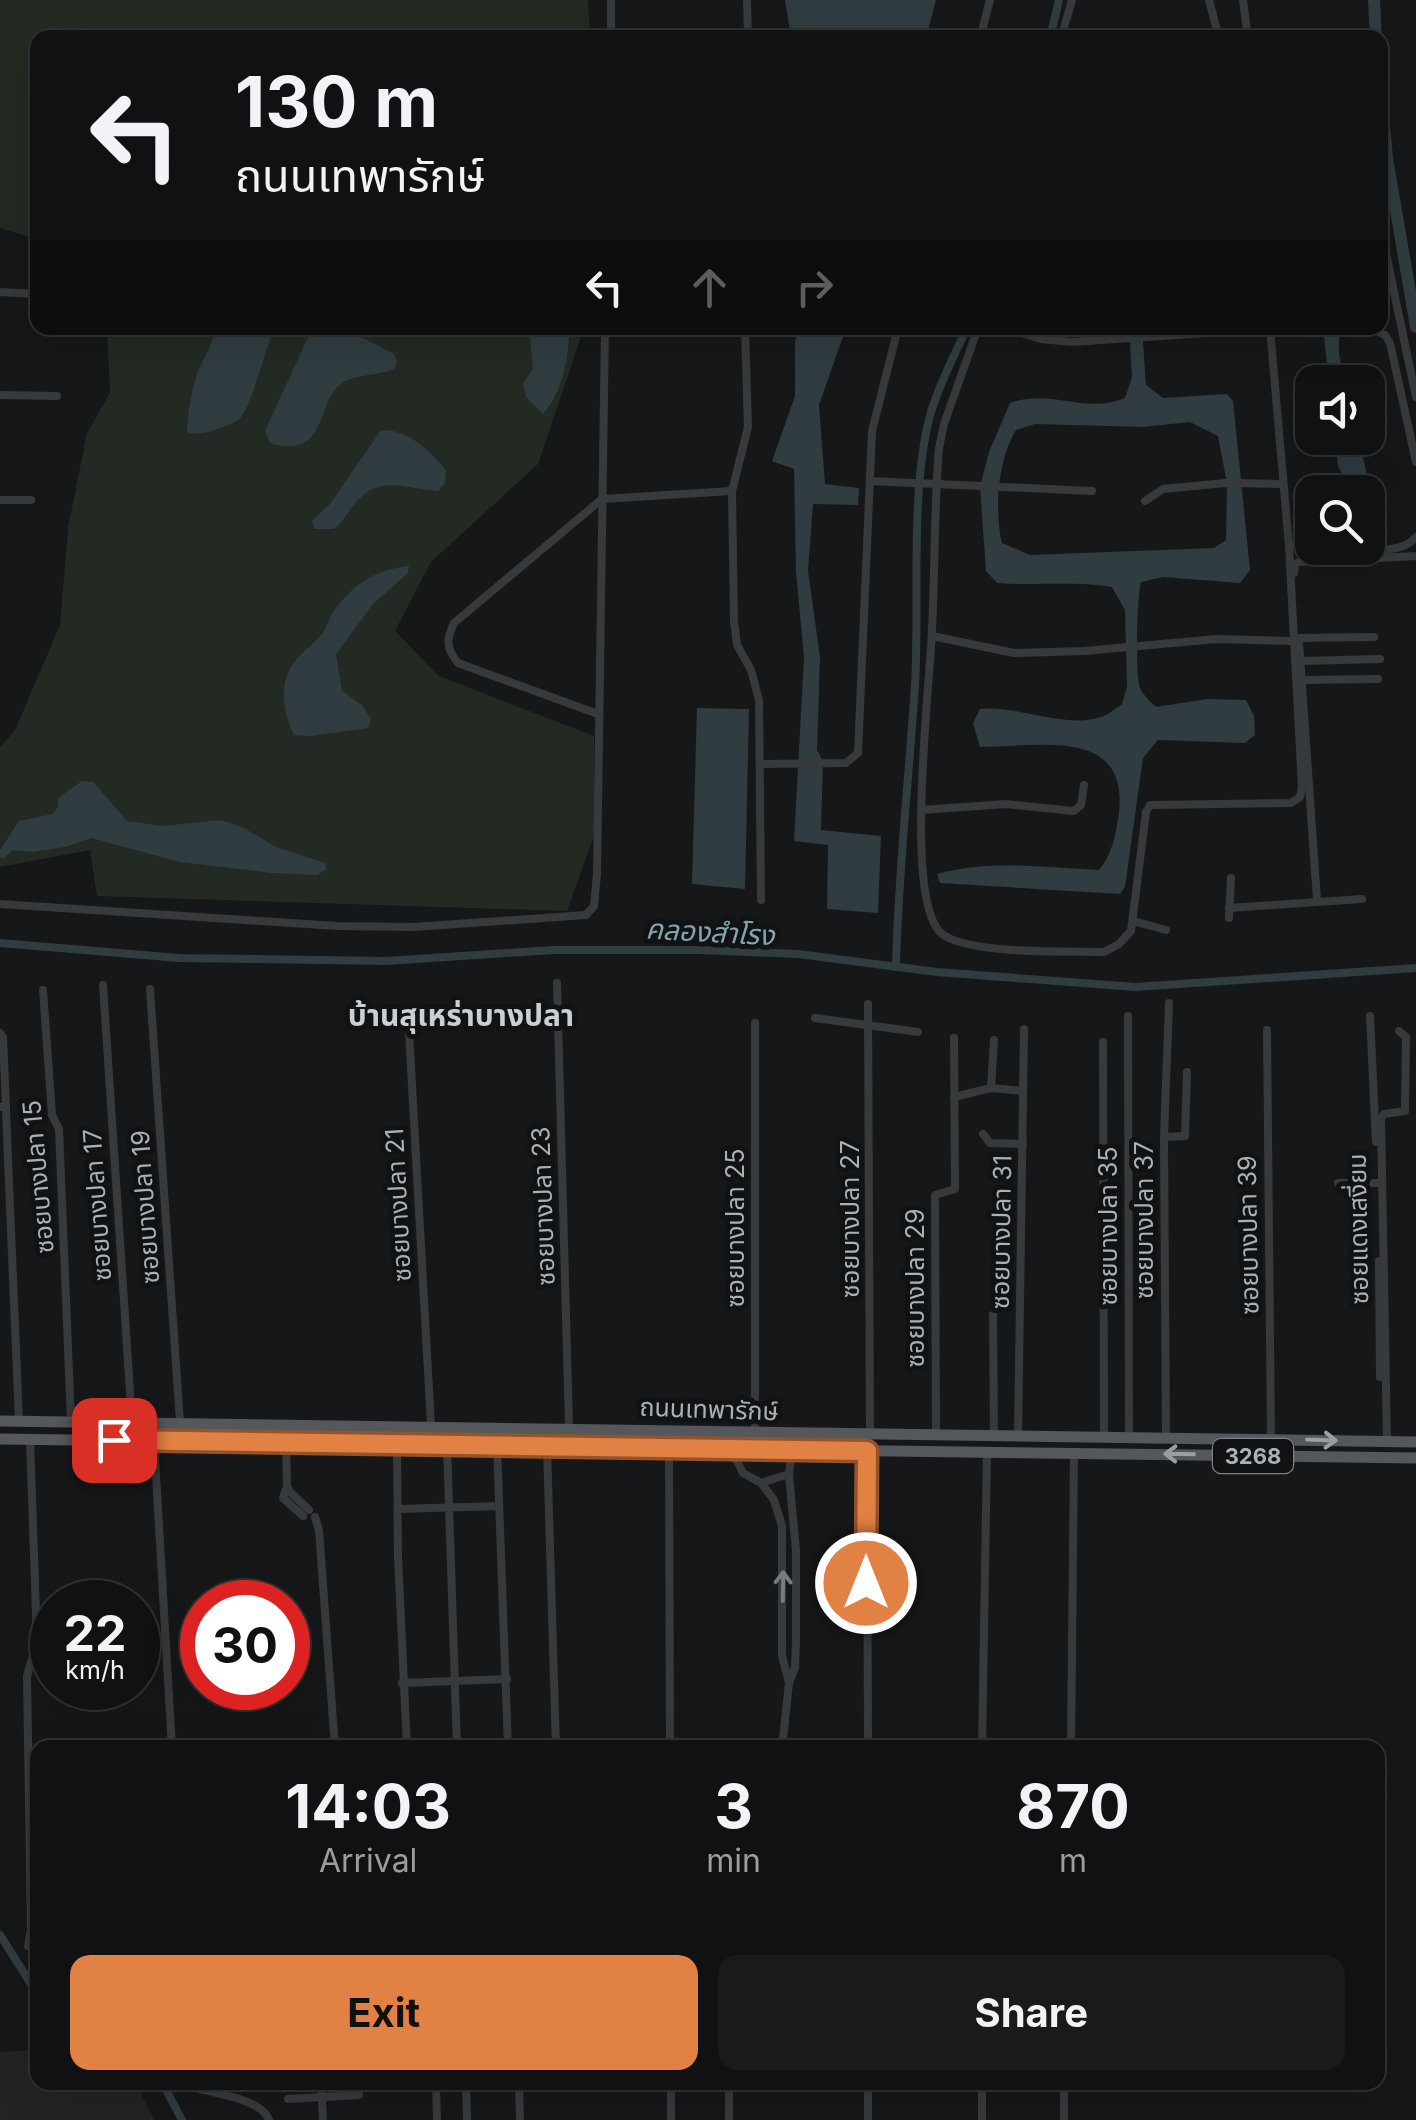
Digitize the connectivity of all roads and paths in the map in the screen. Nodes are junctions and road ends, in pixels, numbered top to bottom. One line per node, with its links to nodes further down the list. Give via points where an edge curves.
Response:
1 (611, 0): 7 (street)
2 (748, 0): 8 (street)
3 (990, 0): 9 (street)
4 (1072, 0): 10 (street)
5 (1209, 0): 11 (street)
6 (1243, 0): 12 (street)
7 (611, 30)
8 (748, 30)
9 (982, 30)
10 (1063, 30)
11 (1218, 30)
12 (1247, 30)
13 (1388, 263): 26 (street)
14 (0, 292): 15 (street)
15 (30, 294)
16 (604, 335): 33 (street)
17 (745, 335): 31 (street, via 748,427)
18 (896, 335): 28 (street, via 874,416)
19 (976, 335): 29 (street, via 944,424)
20 (1031, 335): 21 (street)
21 (1182, 335)
22 (1270, 335): 30 (street)
23 (1383, 335): 27 (street)
24 (0, 396): 25 (street)
25 (57, 396)
26 (1416, 398)
27 (1416, 462)
28 (872, 481): 29 (street); 50 (street, via 858,753 846,763)
29 (936, 483): 32 (street); 42 (street)
30 (1281, 484): 36 (street, via 1159,490); 38 (street)
31 (732, 491): 33 (street); 50 (street, via 734,621 757,685)
32 (1092, 491)
33 (602, 498): 49 (street); 49 (street, via 454,623 447,638 458,663)
34 (0, 500): 35 (street)
35 (32, 500)
36 (1145, 501)
37 (1416, 538): 40 (street)
38 (1289, 546): 39 (street); 44 (street)
39 (1295, 546)
40 (1385, 548)
41 (1416, 556): 44 (street, via 1295,564)
42 (932, 636): 44 (street, via 1014,653 1216,638); 52 (street)
43 (1374, 637): 44 (street)
44 (1297, 640): 46 (street); 58 (street, via 1300,797 1291,803 1150,804)
45 (1380, 659): 46 (street)
46 (1301, 661): 48 (street)
47 (1378, 678): 48 (street)
48 (1302, 680): 56 (street)
49 (598, 714): 57 (street, via 596,874 594,906 586,915 336,926)
50 (760, 764): 55 (street)
51 (1084, 785): 52 (street, via 1074,811 1006,804)
52 (922, 810): 58 (street, via 926,898 934,923 950,939 992,949 1104,952 1126,938)
53 (1230, 878): 56 (street, via 1229,913)
54 (1362, 899): 56 (street)
55 (761, 900)
56 (1317, 900)
57 (0, 904)
58 (1134, 921): 59 (street)
59 (1166, 930)
60 (557, 982): 97 (street, ซอยบางปลา 23)
61 (102, 984): 94 (street, ซอยบางปลา 17)
62 (150, 989): 95 (street, ซอยบางปลา 19)
63 (43, 990): 93 (street, ซอยบางปลา 15, via 52,1115 59,1129)
64 (868, 1004): 71 (street, ซอยบางปลา 27)
65 (1170, 1004): 86 (street, ซอยบางปลา 37)
66 (376, 1016): 96 (street, ซอยบางปลา 21, via 408,1014)
67 (1128, 1016): 105 (street, ซอยบางปลา 35)
68 (1370, 1016): 89 (street, ซอยแดงเสงี่ยม)
69 (815, 1018): 71 (street)
70 (755, 1022): 98 (street, ซอยบางปลา 25)
71 (868, 1024): 75 (street); 99 (street, ซอยบางปลา 27)
72 (1024, 1030): 82 (street, ซอยบางปลา 31)
73 (1267, 1030): 108 (street, ซอยบางปลา 39)
74 (1399, 1031): 112 (street, via 1406,1037 1405,1111 1381,1118)
75 (918, 1032)
76 (0, 1033): 84 (street)
77 (954, 1038): 83 (street, ซอยบางปลา 29)
78 (994, 1040): 81 (street)
79 (1103, 1042): 104 (street)
80 (1187, 1072): 86 (street, via 1186,1134)
81 (990, 1088): 82 (street); 83 (street)
82 (1024, 1091): 87 (street, ซอยบางปลา 31)
83 (954, 1097): 101 (street, ซอยบางปลา 29, via 955,1188 934,1195)
84 (3, 1107): 92 (street)
85 (983, 1134): 87 (street, via 990,1143)
86 (1164, 1137): 106 (street, ซอยบางปลา 37)
87 (1023, 1144): 103 (street, ซอยบางปลา 31)
88 (1338, 1183): 89 (street)
89 (1377, 1183): 112 (street, ซอยแดงเสงี่ยม)
90 (993, 1315): 102 (street)
91 (0, 1420): 92 (main road, ถนนเทพารักษ์ / 3268)
92 (19, 1421): 93 (main road, ถนนเทพารักษ์ / 3268)
93 (71, 1421): 94 (main road, ถนนเทพารักษ์ / 3268)
94 (132, 1422): 95 (main road, ถนนเทพารักษ์ / 3268)
95 (180, 1422): 96 (main road, ถนนเทพารักษ์ / 3268)
96 (431, 1425): 97 (main road, ถนนเทพารักษ์ / 3268)
97 (569, 1428): 98 (main road, ถนนเทพารักษ์ / 3268)
98 (755, 1433): 99 (main road, ถนนเทพารักษ์ / 3268)
99 (870, 1434): 100 (main road, ถนนเทพารักษ์ / 3268)
100 (904, 1434): 101 (main road, ถนนเทพารักษ์ / 3268); 122 (main road)
101 (936, 1435): 102 (main road, ถนนเทพารักษ์ / 3268)
102 (994, 1435): 103 (main road, ถนนเทพารักษ์ / 3268)
103 (1018, 1436): 104 (main road, ถนนเทพารักษ์ / 3268)
104 (1104, 1436): 105 (main road, ถนนเทพารักษ์ / 3268)
105 (1129, 1436): 106 (main road, ถนนเทพารักษ์ / 3268)
106 (1166, 1437): 108 (main road, ถนนเทพารักษ์ / 3268)
107 (30, 1439): 109 (main road, ถนนเทพารักษ์ / 3268); 110 (main road, ถนนเทพารักษ์ / 3268); 148 (street, via 37,1642 27,1676)
108 (1271, 1439): 112 (main road, ถนนเทพารักษ์ / 3268, one-way to 112)
109 (0, 1440)
110 (154, 1440): 111 (main road, ถนนเทพารักษ์ / 3268); 137 (street)
111 (286, 1442): 114 (main road, ถนนเทพารักษ์ / 3268); 138 (street, via 283,1498 319,1530)
112 (1386, 1442): 113 (main road, ถนนเทพารักษ์ / 3268)
113 (1416, 1442)
114 (397, 1444): 115 (main road, ถนนเทพารักษ์ / 3268); 132 (street)
115 (447, 1444): 116 (main road, ถนนเทพารักษ์ / 3268); 130 (street)
116 (498, 1445): 117 (main road, ถนนเทพารักษ์ / 3268); 131 (street)
117 (547, 1446): 118 (main road, ถนนเทพารักษ์ / 3268); 142 (street)
118 (669, 1448): 119 (main road, ถนนเทพารักษ์ / 3268); 143 (street)
119 (732, 1449): 120 (main road, ถนนเทพารักษ์ / 3268); 127 (street, via 743,1473)
120 (792, 1450): 121 (main road, ถนนเทพารักษ์ / 3268); 126 (street)
121 (867, 1451): 122 (main road, ถนนเทพารักษ์ / 3268); 145 (street)
122 (904, 1451): 123 (main road, ถนนเทพารักษ์ / 3268)
123 (986, 1452): 124 (main road, ถนนเทพารักษ์ / 3268); 146 (street)
124 (1074, 1452): 125 (main road, ถนนเทพารักษ์ / 3268, one-way to 124); 147 (street)
125 (1416, 1458)
126 (788, 1474): 127 (street); 128 (street)
127 (762, 1483): 129 (street)
128 (789, 1494): 129 (street); 135 (street, via 796,1641)
129 (774, 1500): 135 (street, one-way to 129, via 782,1656 783,1542)
130 (449, 1506): 131 (street); 132 (street); 134 (street)
131 (499, 1506): 133 (street)
132 (398, 1509): 136 (street)
133 (507, 1680): 134 (street); 141 (street)
134 (454, 1681): 136 (street); 140 (street)
135 (788, 1682): 144 (street)
136 (402, 1683): 139 (street)
137 (172, 1740)
138 (334, 1740)
139 (406, 1740)
140 (457, 1740)
141 (508, 1740)
142 (556, 1740)
143 (670, 1740)
144 (783, 1740)
145 (868, 1740)
146 (982, 1740)
147 (1071, 1740)
148 (30, 1866)
149 (30, 1935): 150 (street)
150 (28, 1946)
151 (203, 2090): 164 (street, via 258,2106)
152 (322, 2090): 162 (street)
153 (436, 2090): 166 (street)
154 (466, 2090): 167 (street)
155 (519, 2090): 168 (street)
156 (670, 2090): 169 (street)
157 (729, 2090): 170 (street)
158 (868, 2090): 171 (street)
159 (982, 2090): 172 (street)
160 (1064, 2090): 173 (street)
161 (359, 2095): 162 (street)
162 (322, 2097): 163 (street); 165 (street)
163 (288, 2100)
164 (269, 2120)
165 (323, 2120)
166 (437, 2120)
167 (467, 2120)
168 (520, 2120)
169 (671, 2120)
170 (728, 2120)
171 (868, 2120)
172 (982, 2120)
173 (1064, 2120)

